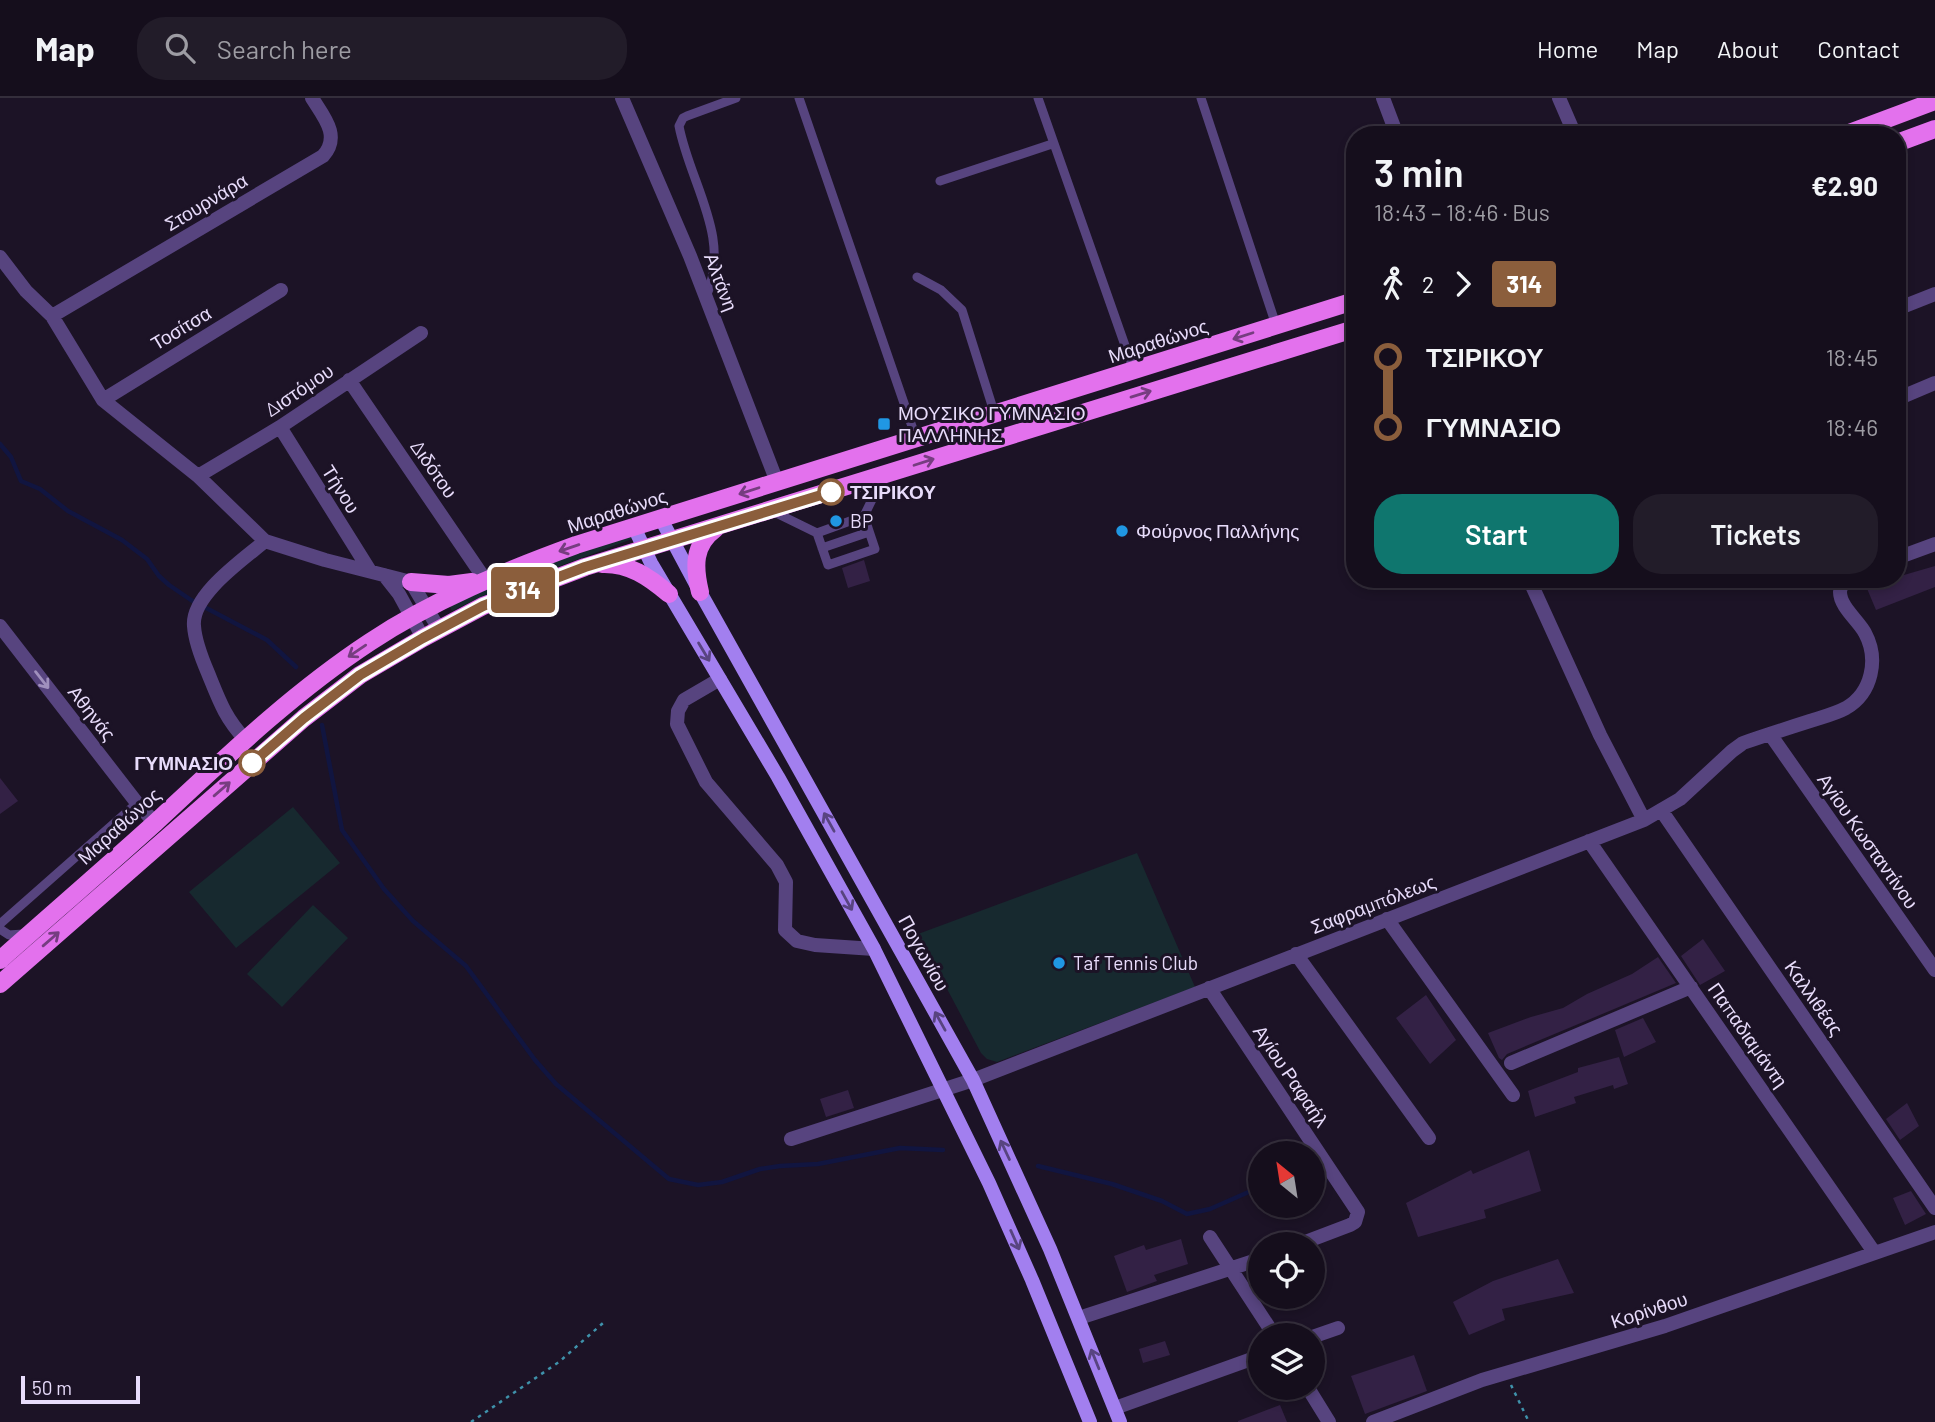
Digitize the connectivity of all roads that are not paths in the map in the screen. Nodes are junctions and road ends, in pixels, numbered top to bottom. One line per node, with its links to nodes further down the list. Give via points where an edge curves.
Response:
1 (312, 98): 24 (street, Στουρνάρα, via 332,137 323,156)
2 (622, 98): 21 (street, Αλτάνη)
3 (736, 98): 21 (lane, via 687,116 679,126 715,235 713,282)
4 (799, 98): 35 (lane)
5 (1038, 98): 15 (lane)
6 (1201, 98): 25 (lane)
7 (1383, 98): 10 (street)
8 (1559, 98): 11 (street)
9 (1935, 101): 12 (main road)
10 (1394, 126)
11 (1571, 126)
12 (1868, 126)
13 (1935, 129): 14 (main road)
14 (1906, 140)
15 (1052, 144): 16 (lane); 28 (lane)
16 (940, 181)
17 (0, 257): 24 (street)
18 (917, 277): 33 (lane, via 941,290 962,310)
19 (281, 290): 32 (street, Τοσίτσα)
20 (1935, 294): 23 (street)
21 (706, 297): 38 (street, Αλτάνη)
22 (1346, 303): 25 (main road, Μαραθώνος)
23 (1906, 305)
24 (52, 316): 32 (street)
25 (1276, 325): 28 (main road, Μαραθώνος, one-way to 28)
26 (1346, 331): 36 (main road, Μαραθώνος, one-way to 26)
27 (421, 333): 29 (street, Διστόμου)
28 (1134, 371): 33 (main road, Μαραθώνος)
29 (349, 380): 34 (street, Διστόμου); 54 (street, Διδότου)
30 (1935, 383): 31 (street)
31 (1906, 395)
32 (103, 400): 37 (street)
33 (995, 415): 35 (main road, Μαραθώνος)
34 (280, 427): 37 (street, Διστόμου); 53 (street, Τήνου)
35 (916, 438): 38 (main road, Μαραθώνος)
36 (884, 475): 39 (main road, Μαραθώνος); 40 (lane)
37 (198, 476): 46 (street)
38 (777, 482): 41 (main road, Μαραθώνος, one-way to 41)
39 (771, 510): 42 (main road, Μαραθώνος); 45 (lane)
40 (864, 516): 44 (lane); 45 (lane)
41 (662, 519): 43 (main road, Μαραθώνος); 47 (main road, Πογωνίου)
42 (719, 526): 47 (main road, Μαραθώνος); 58 (main road, via 696,555)
43 (634, 527): 49 (main road); 54 (main road, Μαραθώνος, one-way to 54)
44 (869, 532): 50 (lane); 50 (lane, via 875,549 828,565)
45 (817, 533): 50 (lane)
46 (265, 541): 53 (street); 66 (street, via 205,595 195,613 204,664 228,721)
47 (672, 541): 49 (main road, Μαραθώνος); 58 (main road, Πογωνίου)
48 (1935, 544): 51 (street)
49 (644, 548): 52 (main road, Μαραθώνος); 59 (main road)
50 (822, 548)
51 (1906, 555)
52 (585, 567): 59 (main road, via 630,568); 62 (main road, Μαραθώνος, via 497,600)
53 (377, 573): 55 (street); 60 (street, Τήνου)
54 (486, 581): 55 (main road, via 449,585); 60 (main road, Μαραθώνος)
55 (411, 582): 60 (street)
56 (1533, 588): 69 (street)
57 (1842, 588): 65 (street, Σαφραμπόλεως, via 1842,600 1871,648 1869,683 1846,708)
58 (699, 592): 83 (main road, Πογωνίου, one-way to 58)
59 (669, 594): 64 (main road, one-way to 64)
60 (420, 613): 62 (street); 63 (street); 66 (main road, Μαραθώνος, one-way to 66, via 332,668)
61 (0, 626): 67 (street, Αθηνάς, one-way to 67)
62 (439, 629): 63 (main road, Μαραθώνος)
63 (423, 638): 79 (main road, Μαραθώνος, one-way to 63, via 304,718 360,675)
64 (720, 679): 75 (main road, one-way to 75); 75 (street, via 684,700 677,724 706,782 786,882 785,930 797,941 815,945)
65 (1770, 734): 68 (street, Σαφραμπόλεως, via 1743,743 1680,799); 78 (street, Αγίου Κωσταντίνου)
66 (245, 739): 70 (main road, Μαραθώνος)
67 (137, 803): 70 (street, Αθηνάς); 73 (lane)
68 (1661, 810): 69 (street, Σαφραμπόλεως); 88 (street, Καλλιθέας)
69 (1644, 820): 71 (street, Σαφραμπόλεως)
70 (155, 822): 74 (main road, Μαραθώνος)
71 (1590, 841): 72 (street, Σαφραμπόλεως); 80 (street, Παπαδιαμάντη)
72 (1387, 919): 76 (street, Σαφραμπόλεως); 85 (street)
73 (0, 927): 74 (lane, via 9,935 20,936)
74 (35, 929): 77 (main road, Μαραθώνος)
75 (874, 949): 84 (main road)
76 (1296, 954): 81 (street, Σαφραμπόλεως); 86 (street)
77 (0, 960)
78 (1935, 970)
79 (0, 984)
80 (1691, 987): 82 (street); 92 (street, Παπαδιαμάντη)
81 (1209, 988): 83 (street, Σαφραμπόλεως); 90 (street, Αγίου Ραφαήλ, via 1358,1213 1355,1222)
82 (1511, 1063)
83 (973, 1080): 84 (street, Σαφραμπόλεως); 95 (main road, Πογωνίου, one-way to 83)
84 (943, 1090): 87 (street); 102 (main road, one-way to 102, via 1012,1234)
85 (1513, 1095)
86 (1429, 1138)
87 (791, 1139)
88 (1935, 1208)
89 (1935, 1231): 92 (street, Κορίνθου)
90 (1325, 1234)
91 (1210, 1237): 94 (street)
92 (1874, 1252): 104 (street, Κορίνθου, via 1665,1326 1466,1385)
93 (1248, 1264): 94 (street)
94 (1233, 1270): 95 (street); 96 (street)
95 (1079, 1318): 101 (main road, Πογωνίου, one-way to 95)
96 (1267, 1323)
97 (1338, 1328): 98 (street)
98 (1325, 1332)
99 (1248, 1361): 101 (street)
100 (1315, 1400): 103 (street)
101 (1118, 1415)
102 (1090, 1422)
103 (1329, 1422)
104 (1373, 1422)

